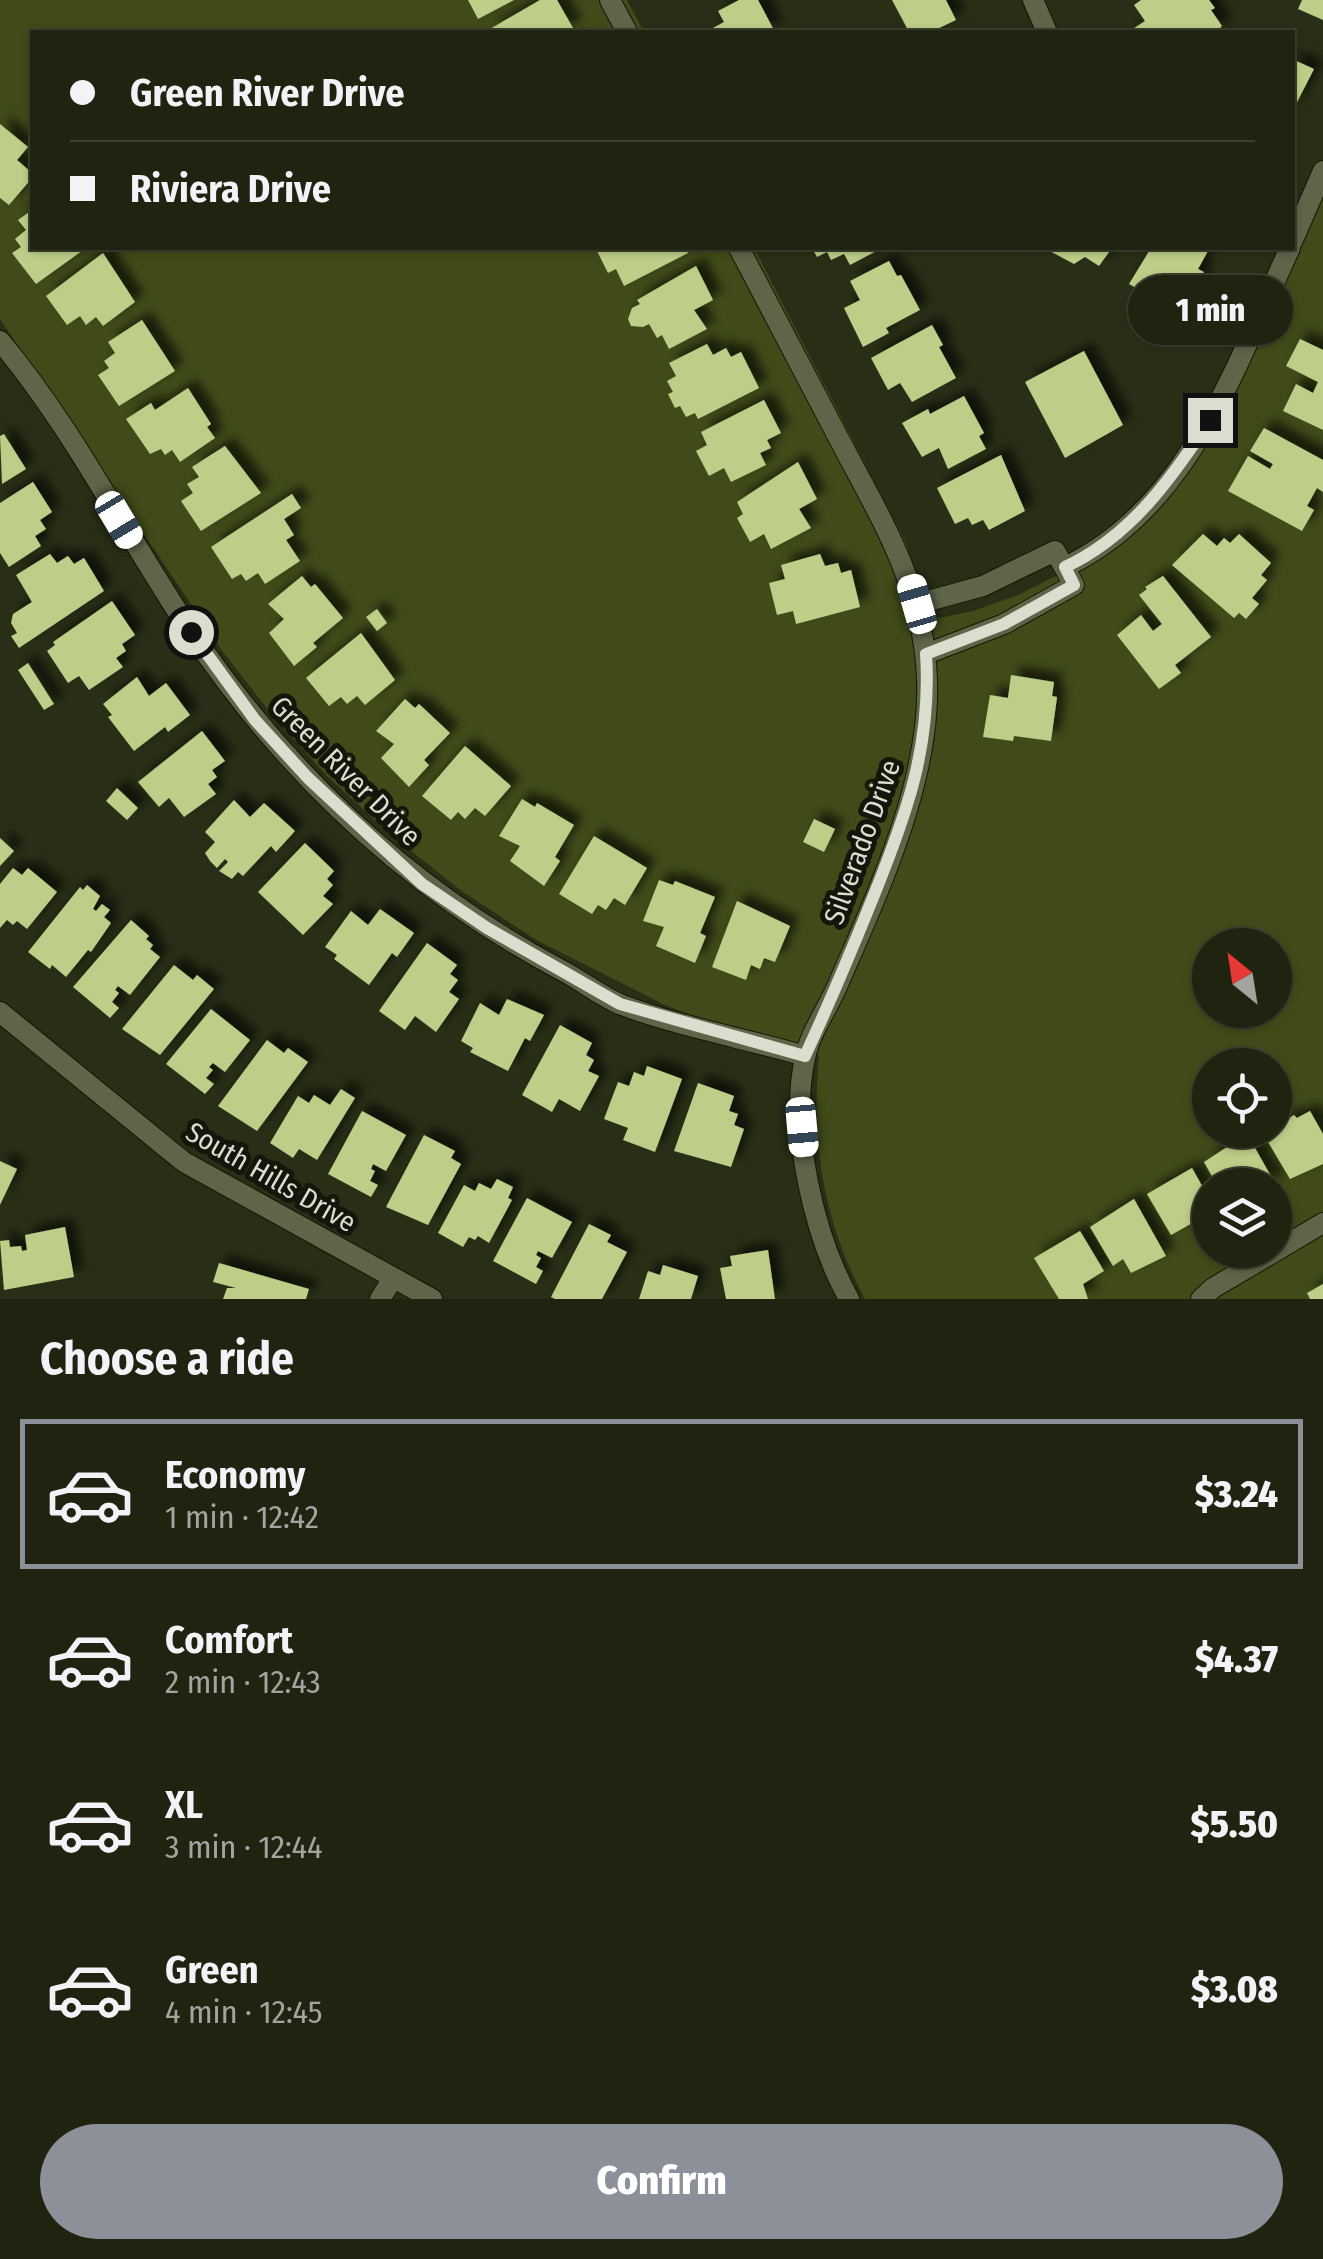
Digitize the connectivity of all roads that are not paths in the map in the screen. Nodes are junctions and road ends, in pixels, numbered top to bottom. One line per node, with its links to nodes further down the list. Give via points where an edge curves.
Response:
1 (610, 0): 3 (street)
2 (1033, 0): 4 (street)
3 (626, 30)
4 (1046, 30)
5 (1323, 172): 6 (street)
6 (1295, 233)
7 (740, 250): 11 (street, Silverado Drive, via 907,572)
8 (1287, 250): 10 (street, via 1210,420 1181,466 1140,515)
9 (0, 340): 14 (street, Green River Drive, via 255,720 388,856 487,928 620,1004)
10 (1065, 567): 11 (street, via 1055,551 983,586); 12 (street, via 1074,585 1004,624)
11 (917, 604): 12 (street, Silverado Drive)
12 (926, 654): 14 (street, Silverado Drive, via 927,714 914,789)
13 (0, 1012): 16 (street, South Hills Drive, via 184,1162)
14 (805, 1056): 19 (street, Silverado Drive, via 802,1127 810,1190 830,1264)
15 (1323, 1223): 20 (street)
16 (392, 1280): 17 (street); 18 (street, South Hills Drive)
17 (380, 1299)
18 (432, 1299)
19 (849, 1299)
20 (1201, 1299)

